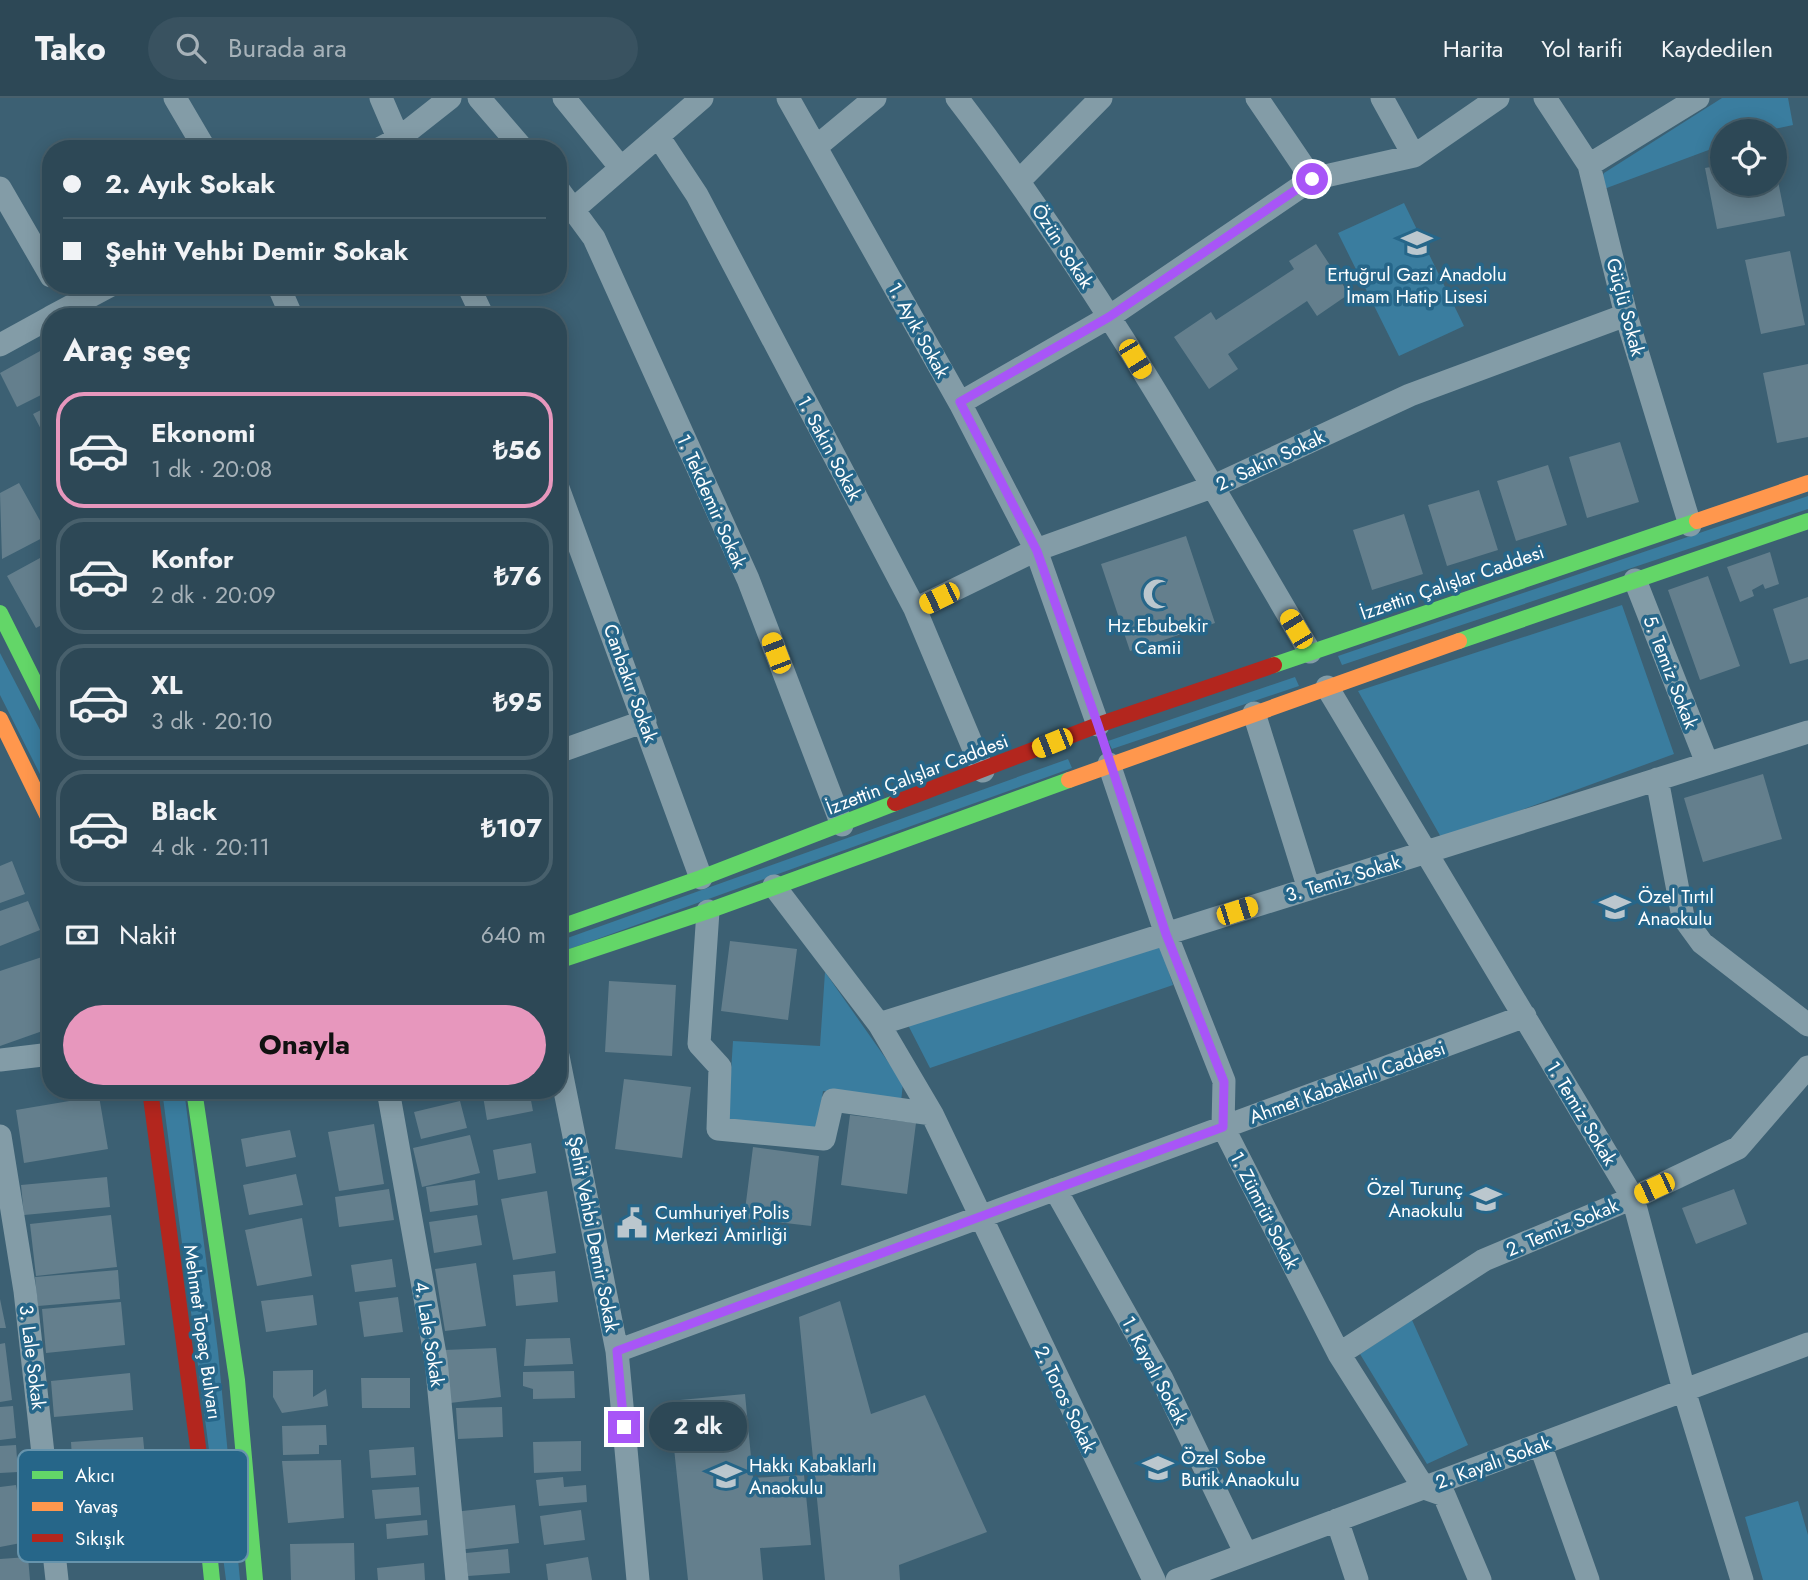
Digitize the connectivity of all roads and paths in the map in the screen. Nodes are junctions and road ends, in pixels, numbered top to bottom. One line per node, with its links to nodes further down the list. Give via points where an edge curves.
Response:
1 (174, 98): 17 (street)
2 (381, 98): 18 (street)
3 (450, 98): 19 (street)
4 (479, 98): 20 (street)
5 (564, 98): 24 (street)
6 (702, 98): 16 (street)
7 (788, 98): 21 (street, 1. Ayık Sokak)
8 (875, 98): 21 (street)
9 (957, 98): 26 (street, Özün Sokak)
10 (1101, 98): 26 (street)
11 (1257, 98): 25 (street)
12 (1382, 98): 22 (street)
13 (1498, 98): 22 (street)
14 (1545, 98): 23 (street, Güçlü Sokak)
15 (1698, 98): 23 (street)
16 (658, 136): 24 (street); 45 (street, 1. Sakin Sokak, via 697,195)
17 (200, 140)
18 (392, 140)
19 (399, 140)
20 (515, 140)
21 (816, 147): 37 (street, 1. Ayık Sokak)
22 (1414, 156): 25 (street)
23 (1589, 164): 33 (street, Güçlü Sokak)
24 (621, 168): 29 (street)
25 (1312, 179): 34 (street)
26 (1020, 180): 34 (street, Özün Sokak)
27 (0, 188): 30 (street)
28 (567, 199): 29 (street, 1. Tekdemir Sokak)
29 (575, 208): 59 (street, 1. Tekdemir Sokak, via 594,238 748,579)
30 (42, 260)
31 (95, 294): 32 (street)
32 (71, 308)
33 (1626, 315): 39 (street, 2. Sakin Sokak, via 1410,395); 42 (street, Güçlü Sokak)
34 (1109, 317): 37 (street); 39 (street, Özün Sokak)
35 (42, 324): 36 (street)
36 (0, 345)
37 (960, 402): 43 (street, 1. Ayık Sokak)
38 (1808, 483): 42 (street, İzzettin Çalışlar Caddesi)
39 (1212, 487): 43 (street, 2. Sakin Sokak); 47 (street, Özün Sokak)
40 (567, 512): 51 (street, Canbakır Sokak)
41 (1808, 521): 44 (street, İzzettin Çalışlar Caddesi)
42 (1690, 525): 47 (street, İzzettin Çalışlar Caddesi)
43 (1037, 551): 45 (street, 2. Sakin Sokak); 53 (street, 1. Ayık Sokak)
44 (1635, 580): 47 (street, İzzettin Çalışlar Caddesi); 55 (street, 5. Temiz Sokak)
45 (915, 609): 56 (street, 1. Sakin Sokak)
46 (0, 613): 48 (street)
47 (1318, 669): 49 (street, İzzettin Çalışlar Caddesi); 53 (street, İzzettin Çalışlar Caddesi); 60 (street, 1. Temiz Sokak)
48 (42, 697)
49 (1254, 713): 53 (street, İzzettin Çalışlar Caddesi); 63 (street)
50 (0, 719): 58 (street)
51 (645, 722): 54 (street); 61 (street, Canbakır Sokak)
52 (1808, 732): 55 (street, 3. Temiz Sokak)
53 (1104, 744): 56 (street, İzzettin Çalışlar Caddesi); 62 (street, İzzettin Çalışlar Caddesi); 66 (street, 1. Zümrüt Sokak)
54 (567, 749)
55 (1707, 764): 57 (street, 3. Temiz Sokak)
56 (983, 771): 59 (street, İzzettin Çalışlar Caddesi)
57 (1657, 779): 60 (street, 3. Temiz Sokak); 70 (street, via 1683,917 1702,943)
58 (42, 805)
59 (842, 825): 61 (street, İzzettin Çalışlar Caddesi)
60 (1427, 852): 63 (street, 3. Temiz Sokak); 68 (street, 1. Temiz Sokak)
61 (702, 878): 65 (street, İzzettin Çalışlar Caddesi)
62 (774, 886): 64 (street, İzzettin Çalışlar Caddesi); 69 (street, 2. Toros Sokak)
63 (1308, 889): 66 (street, 3. Temiz Sokak)
64 (708, 911): 67 (street, İzzettin Çalışlar Caddesi); 78 (street, via 699,1044 720,1067 718,1129 824,1139 833,1100)
65 (567, 925)
66 (1166, 934): 69 (street, 3. Temiz Sokak); 79 (street, 1. Zümrüt Sokak, via 1224,1082)
67 (567, 958)
68 (1525, 1016): 79 (street, Ahmet Kabaklarlı Caddesi); 82 (street, 1. Temiz Sokak)
69 (879, 1024): 78 (street, 2. Toros Sokak)
70 (1808, 1025)
71 (42, 1055): 72 (street)
72 (0, 1060)
73 (1808, 1067): 82 (street, 2. Temiz Sokak, via 1738,1148)
74 (151, 1099): 90 (street, Mehmet Topaç Bulvarı)
75 (195, 1099): 91 (street, Mehmet Topaç Bulvarı)
76 (389, 1099): 101 (street, 4. Lale Sokak, via 436,1360)
77 (567, 1099): 85 (street, Şehit Vehbi Demir Sokak)
78 (932, 1114): 83 (street, 2. Toros Sokak)
79 (1223, 1127): 81 (street, Ahmet Kabaklarlı Caddesi); 86 (street, 1. Zümrüt Sokak)
80 (0, 1136): 89 (street, 3. Lale Sokak, via 25,1291)
81 (1055, 1189): 83 (street, Ahmet Kabaklarlı Caddesi); 95 (street, 1. Kayalı Sokak, via 1162,1379)
82 (1633, 1198): 86 (street, 2. Temiz Sokak, via 1484,1260); 87 (street, 1. Temiz Sokak)
83 (979, 1217): 85 (street, Ahmet Kabaklarlı Caddesi); 103 (street, 2. Toros Sokak)
84 (1808, 1344): 87 (street, 2. Kayalı Sokak)
85 (617, 1351): 102 (street, Şehit Vehbi Demir Sokak)
86 (1339, 1354): 92 (street, 1. Zümrüt Sokak)
87 (1684, 1390): 88 (street, 2. Kayalı Sokak); 108 (street, 1. Temiz Sokak)
88 (1540, 1444): 92 (street, 2. Kayalı Sokak); 107 (street)
89 (43, 1450)
90 (198, 1450)
91 (243, 1450)
92 (1424, 1488): 94 (street, 2. Kayalı Sokak); 106 (street, 1. Zümrüt Sokak, via 1444,1495)
93 (248, 1506): 100 (street, Mehmet Topaç Bulvarı)
94 (1337, 1520): 95 (street, 2. Kayalı Sokak); 105 (street)
95 (1246, 1554): 104 (street, 2. Kayalı Sokak)
96 (55, 1562): 98 (street, 3. Lale Sokak)
97 (211, 1562): 99 (street, Mehmet Topaç Bulvarı)
98 (57, 1580)
99 (212, 1580)
100 (255, 1580)
101 (457, 1580)
102 (638, 1580)
103 (1154, 1580)
104 (1177, 1580)
105 (1357, 1580)
106 (1480, 1580)
107 (1588, 1580)
108 (1742, 1580)

